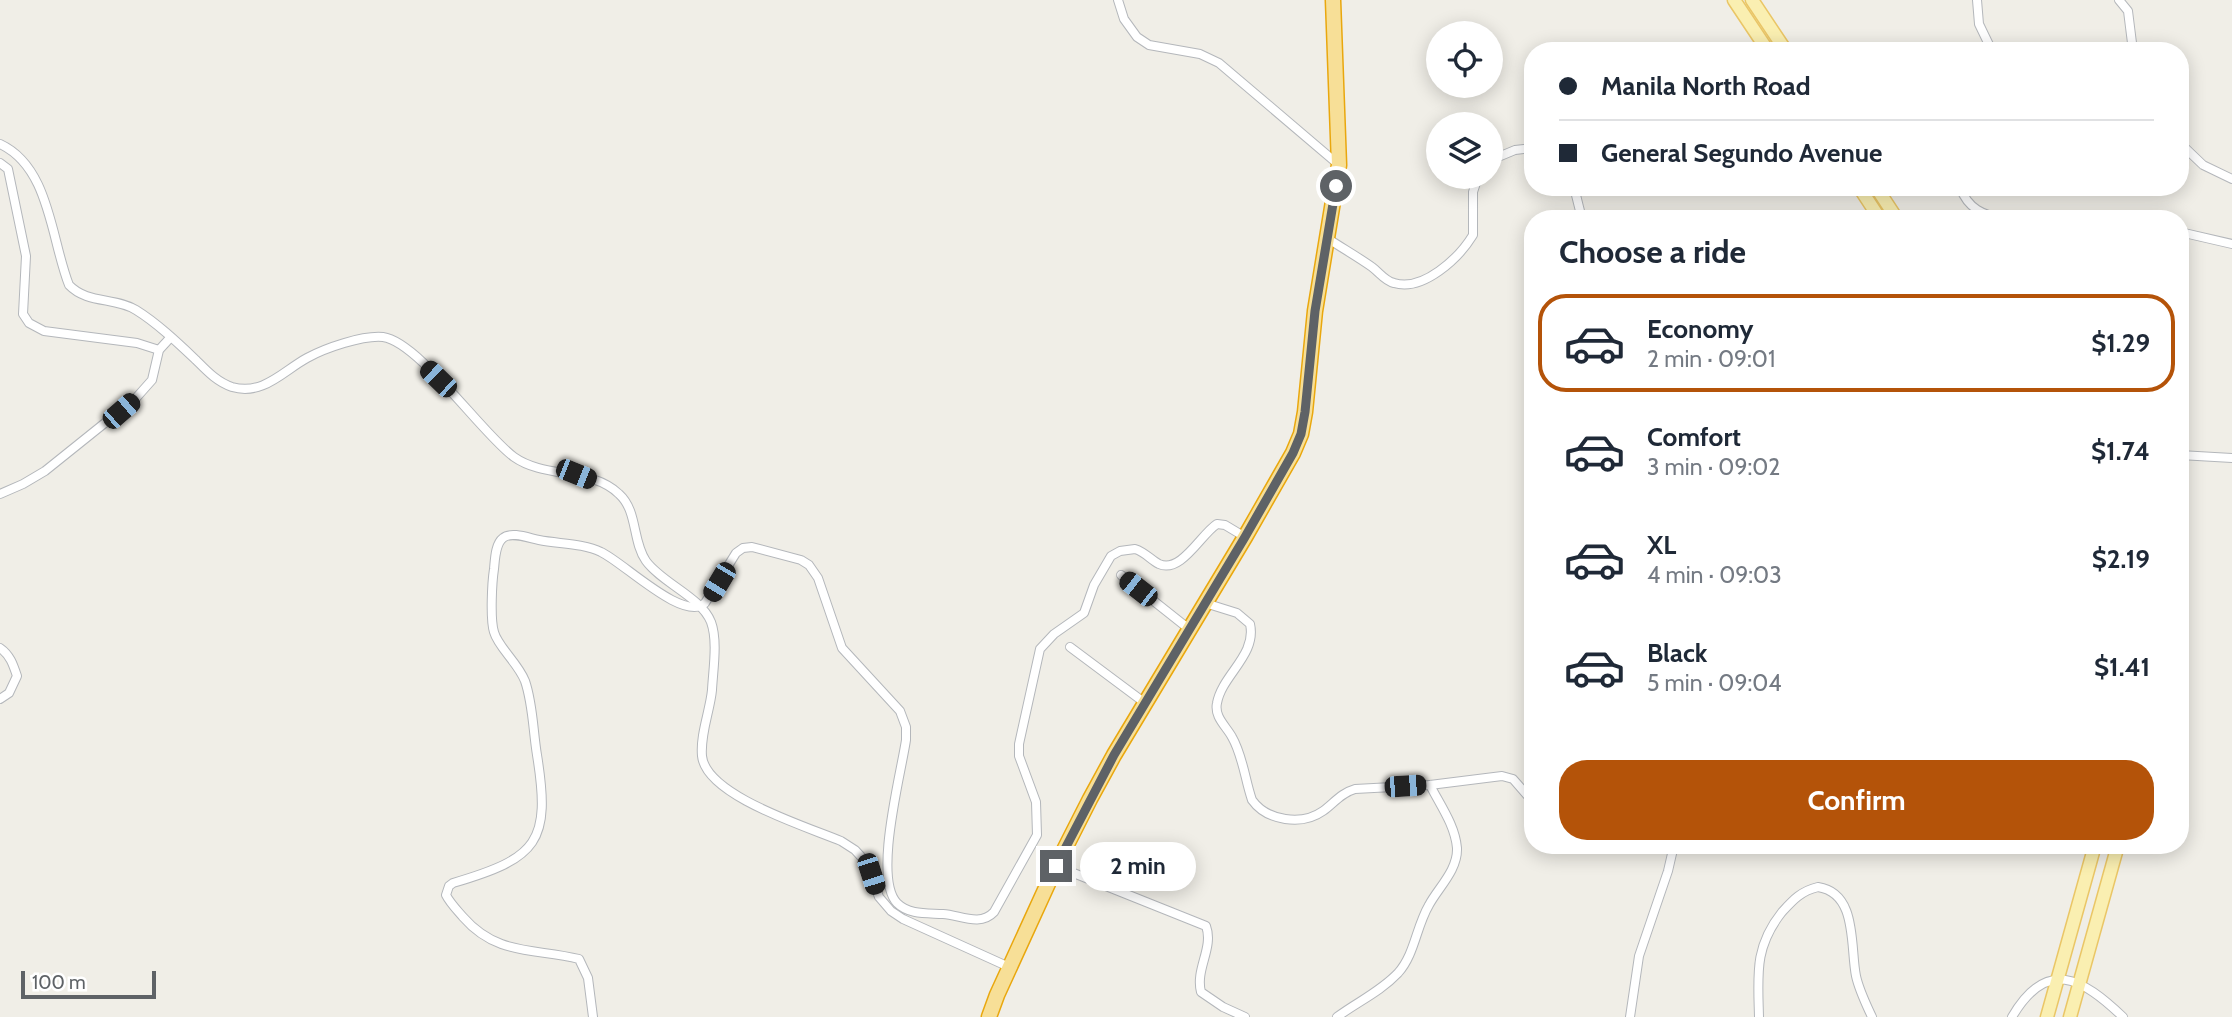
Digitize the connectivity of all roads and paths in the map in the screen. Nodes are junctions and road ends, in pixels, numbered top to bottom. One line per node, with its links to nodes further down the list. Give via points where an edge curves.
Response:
1 (1118, 0): 16 (street, via 1137,37 1149,45 1200,54 1219,64)
2 (1334, 0): 16 (highway)
3 (1734, 0): 7 (main road)
4 (1752, 0): 8 (main road)
5 (1977, 0): 9 (street, via 1979,24)
6 (2119, 0): 10 (street, via 2128,11)
7 (1762, 42)
8 (1780, 42)
9 (1988, 42)
10 (2132, 42)
11 (0, 144): 24 (street, via 16,155 38,184 69,285 81,295 138,310)
12 (1524, 149): 14 (street)
13 (2189, 152): 17 (street, via 2203,165)
14 (1503, 154)
15 (0, 163): 25 (street, via 8,169 23,241 23,314 29,323 44,331)
16 (1339, 165): 22 (highway)
17 (2232, 179)
18 (1474, 189): 22 (street, via 1473,235 1446,265 1422,280 1402,285 1390,282)
19 (1964, 196): 20 (street)
20 (1976, 210)
21 (2189, 234): 23 (street)
22 (1327, 238): 29 (highway, via 1301,434)
23 (2232, 244)
24 (170, 338): 25 (street); 32 (street, via 215,379 252,389 309,357 361,339 394,341 451,391 514,457 617,491 632,514 647,562)
25 (159, 350): 28 (street, via 152,380 136,398 45,471)
26 (2189, 456): 27 (street)
27 (2232, 458)
28 (0, 494)
29 (1245, 537): 31 (highway); 32 (street, via 1217,524 1184,558 1168,566 1135,549 1116,553 1102,568 1084,613 1045,641 1019,744 1036,802 1037,835 994,912 981,920 915,912 892,896 887,856 906,727 900,712 842,648 818,578 809,565 773,552 743,548)
30 (1121, 575): 33 (street)
31 (1205, 603): 33 (highway); 38 (street, via 1237,613 1250,624 1248,646 1216,708 1237,746 1257,807 1280,818 1298,820 1322,811 1355,789)
32 (700, 608): 44 (street, via 713,634 711,696 702,746 710,775 748,802 855,850 866,862 883,902 903,919); 47 (street, via 668,598 598,551 513,536 502,538 497,548 493,631 525,683 542,816 536,839 526,850 500,867 453,883 446,895 466,921 497,943 579,959 588,978)
33 (1189, 629): 37 (highway)
34 (1070, 647): 37 (street)
35 (0, 648): 36 (street, via 13,662 17,676 9,693)
36 (0, 699)
37 (1145, 703): 43 (highway)
38 (1430, 785): 39 (street, via 1502,776 1513,779); 50 (street, via 1453,831 1457,849 1452,867 1429,903 1402,968 1384,986)
39 (1524, 792)
40 (1672, 854): 51 (street, via 1639,956)
41 (2092, 854): 45 (main road)
42 (2115, 854): 46 (main road)
43 (1056, 866): 44 (highway); 49 (street, via 1206,926 1209,939 1200,974 1201,992)
44 (1009, 967): 48 (highway)
45 (2057, 978): 46 (street); 54 (street, via 2029,995); 55 (main road)
46 (2078, 984): 56 (main road); 57 (street)
47 (593, 1017)
48 (989, 1017)
49 (1245, 1017)
50 (1337, 1017)
51 (1630, 1017)
52 (1759, 1017): 53 (street, via 1757,972 1768,933 1798,895 1818,887 1833,893 1846,909 1858,985)
53 (1872, 1017)
54 (2012, 1017)
55 (2047, 1017)
56 (2070, 1017)
57 (2123, 1017)

